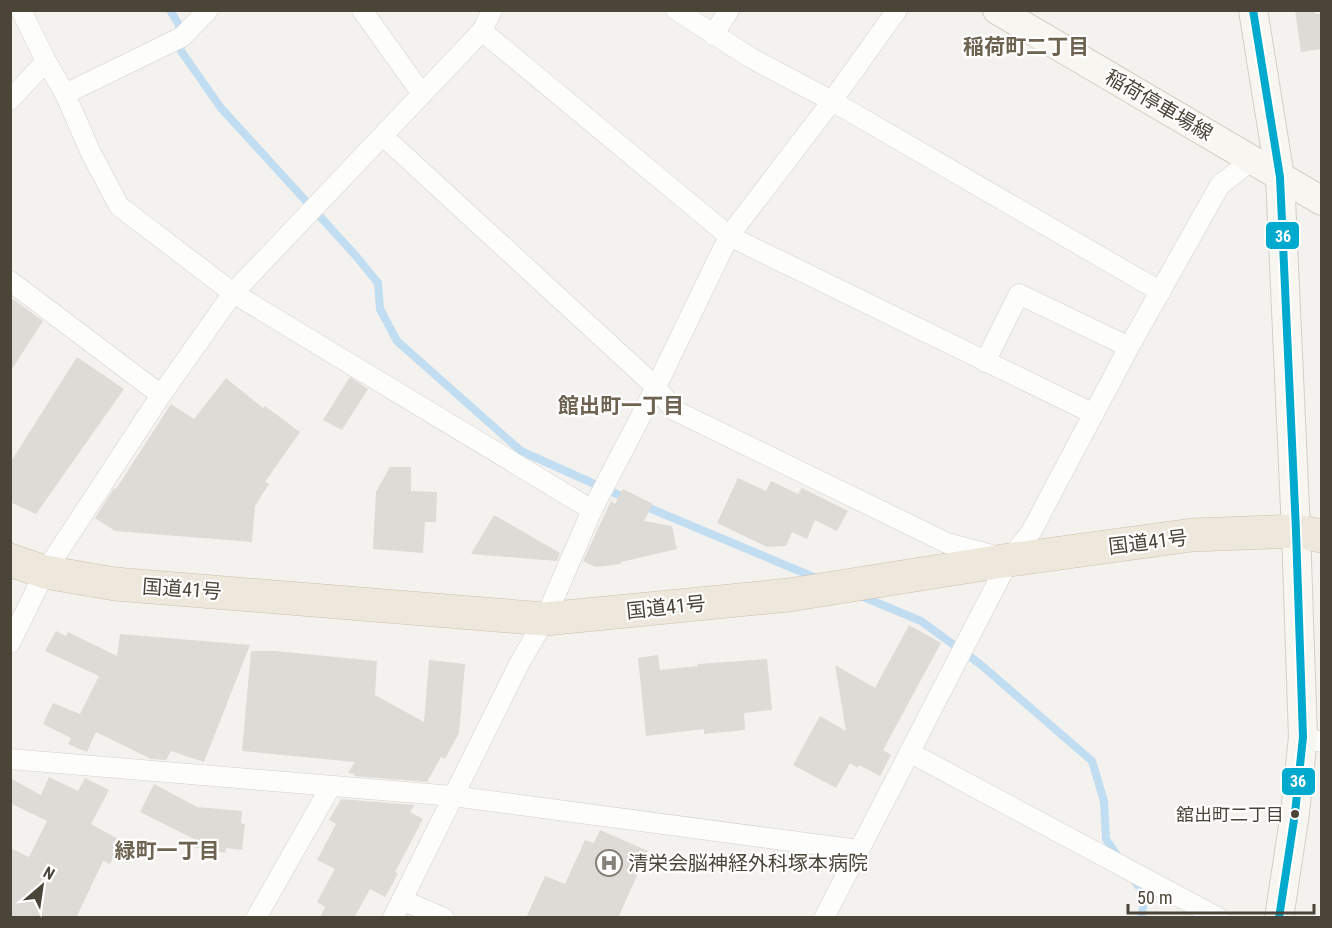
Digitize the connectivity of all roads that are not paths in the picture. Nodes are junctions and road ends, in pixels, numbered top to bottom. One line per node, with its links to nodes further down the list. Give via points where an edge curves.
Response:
1 (21, 10): 12 (street)
2 (208, 10): 13 (street, via 182,37)
3 (362, 10): 14 (street)
4 (492, 10): 10 (street)
5 (676, 10): 11 (street)
6 (729, 10): 11 (street)
7 (897, 10): 16 (street)
8 (997, 10): 18 (street, 稲荷停車場線)
9 (1253, 10): 19 (street)
10 (482, 31): 14 (street); 21 (street)
11 (712, 35): 16 (street)
12 (46, 61): 13 (street); 15 (street)
13 (65, 94): 24 (street, via 119,206)
14 (422, 94): 17 (street)
15 (10, 100)
16 (832, 101): 21 (street); 23 (street)
17 (383, 136): 24 (street); 27 (street)
18 (1252, 160): 19 (street, 稲荷停車場線); 23 (street, via 1220,185)
19 (1280, 177): 20 (street, 稲荷停車場線); 31 (street)
20 (1322, 201)
21 (729, 236): 26 (street); 27 (street)
22 (10, 281): 28 (street)
23 (1161, 292): 25 (street)
24 (233, 293): 28 (street); 30 (street)
25 (1129, 348): 26 (street, via 1019,294); 29 (street)
26 (985, 362): 29 (street)
27 (656, 387): 30 (street); 33 (street, via 674,410 947,543)
28 (161, 395): 34 (street)
29 (1094, 414): 33 (street, via 1031,532)
30 (592, 510): 35 (street)
31 (1309, 533): 33 (highway, 国道41号, via 1192,535); 37 (street)
32 (10, 560): 34 (highway, 国道41号)
33 (1009, 560): 35 (highway, 国道41号, via 789,595); 38 (street)
34 (45, 572): 35 (highway, 国道41号, via 115,584); 36 (street)
35 (545, 619): 41 (street)
36 (10, 643)
37 (1312, 740): 48 (street, via 1294,813)
38 (909, 752): 42 (street); 47 (street)
39 (10, 759): 40 (street)
40 (331, 786): 41 (street); 45 (street)
41 (453, 796): 42 (street); 43 (street)
42 (858, 850): 44 (street)
43 (397, 909): 46 (street)
44 (826, 917)
45 (256, 918)
46 (444, 918)
47 (1219, 918)
48 (1280, 918)

